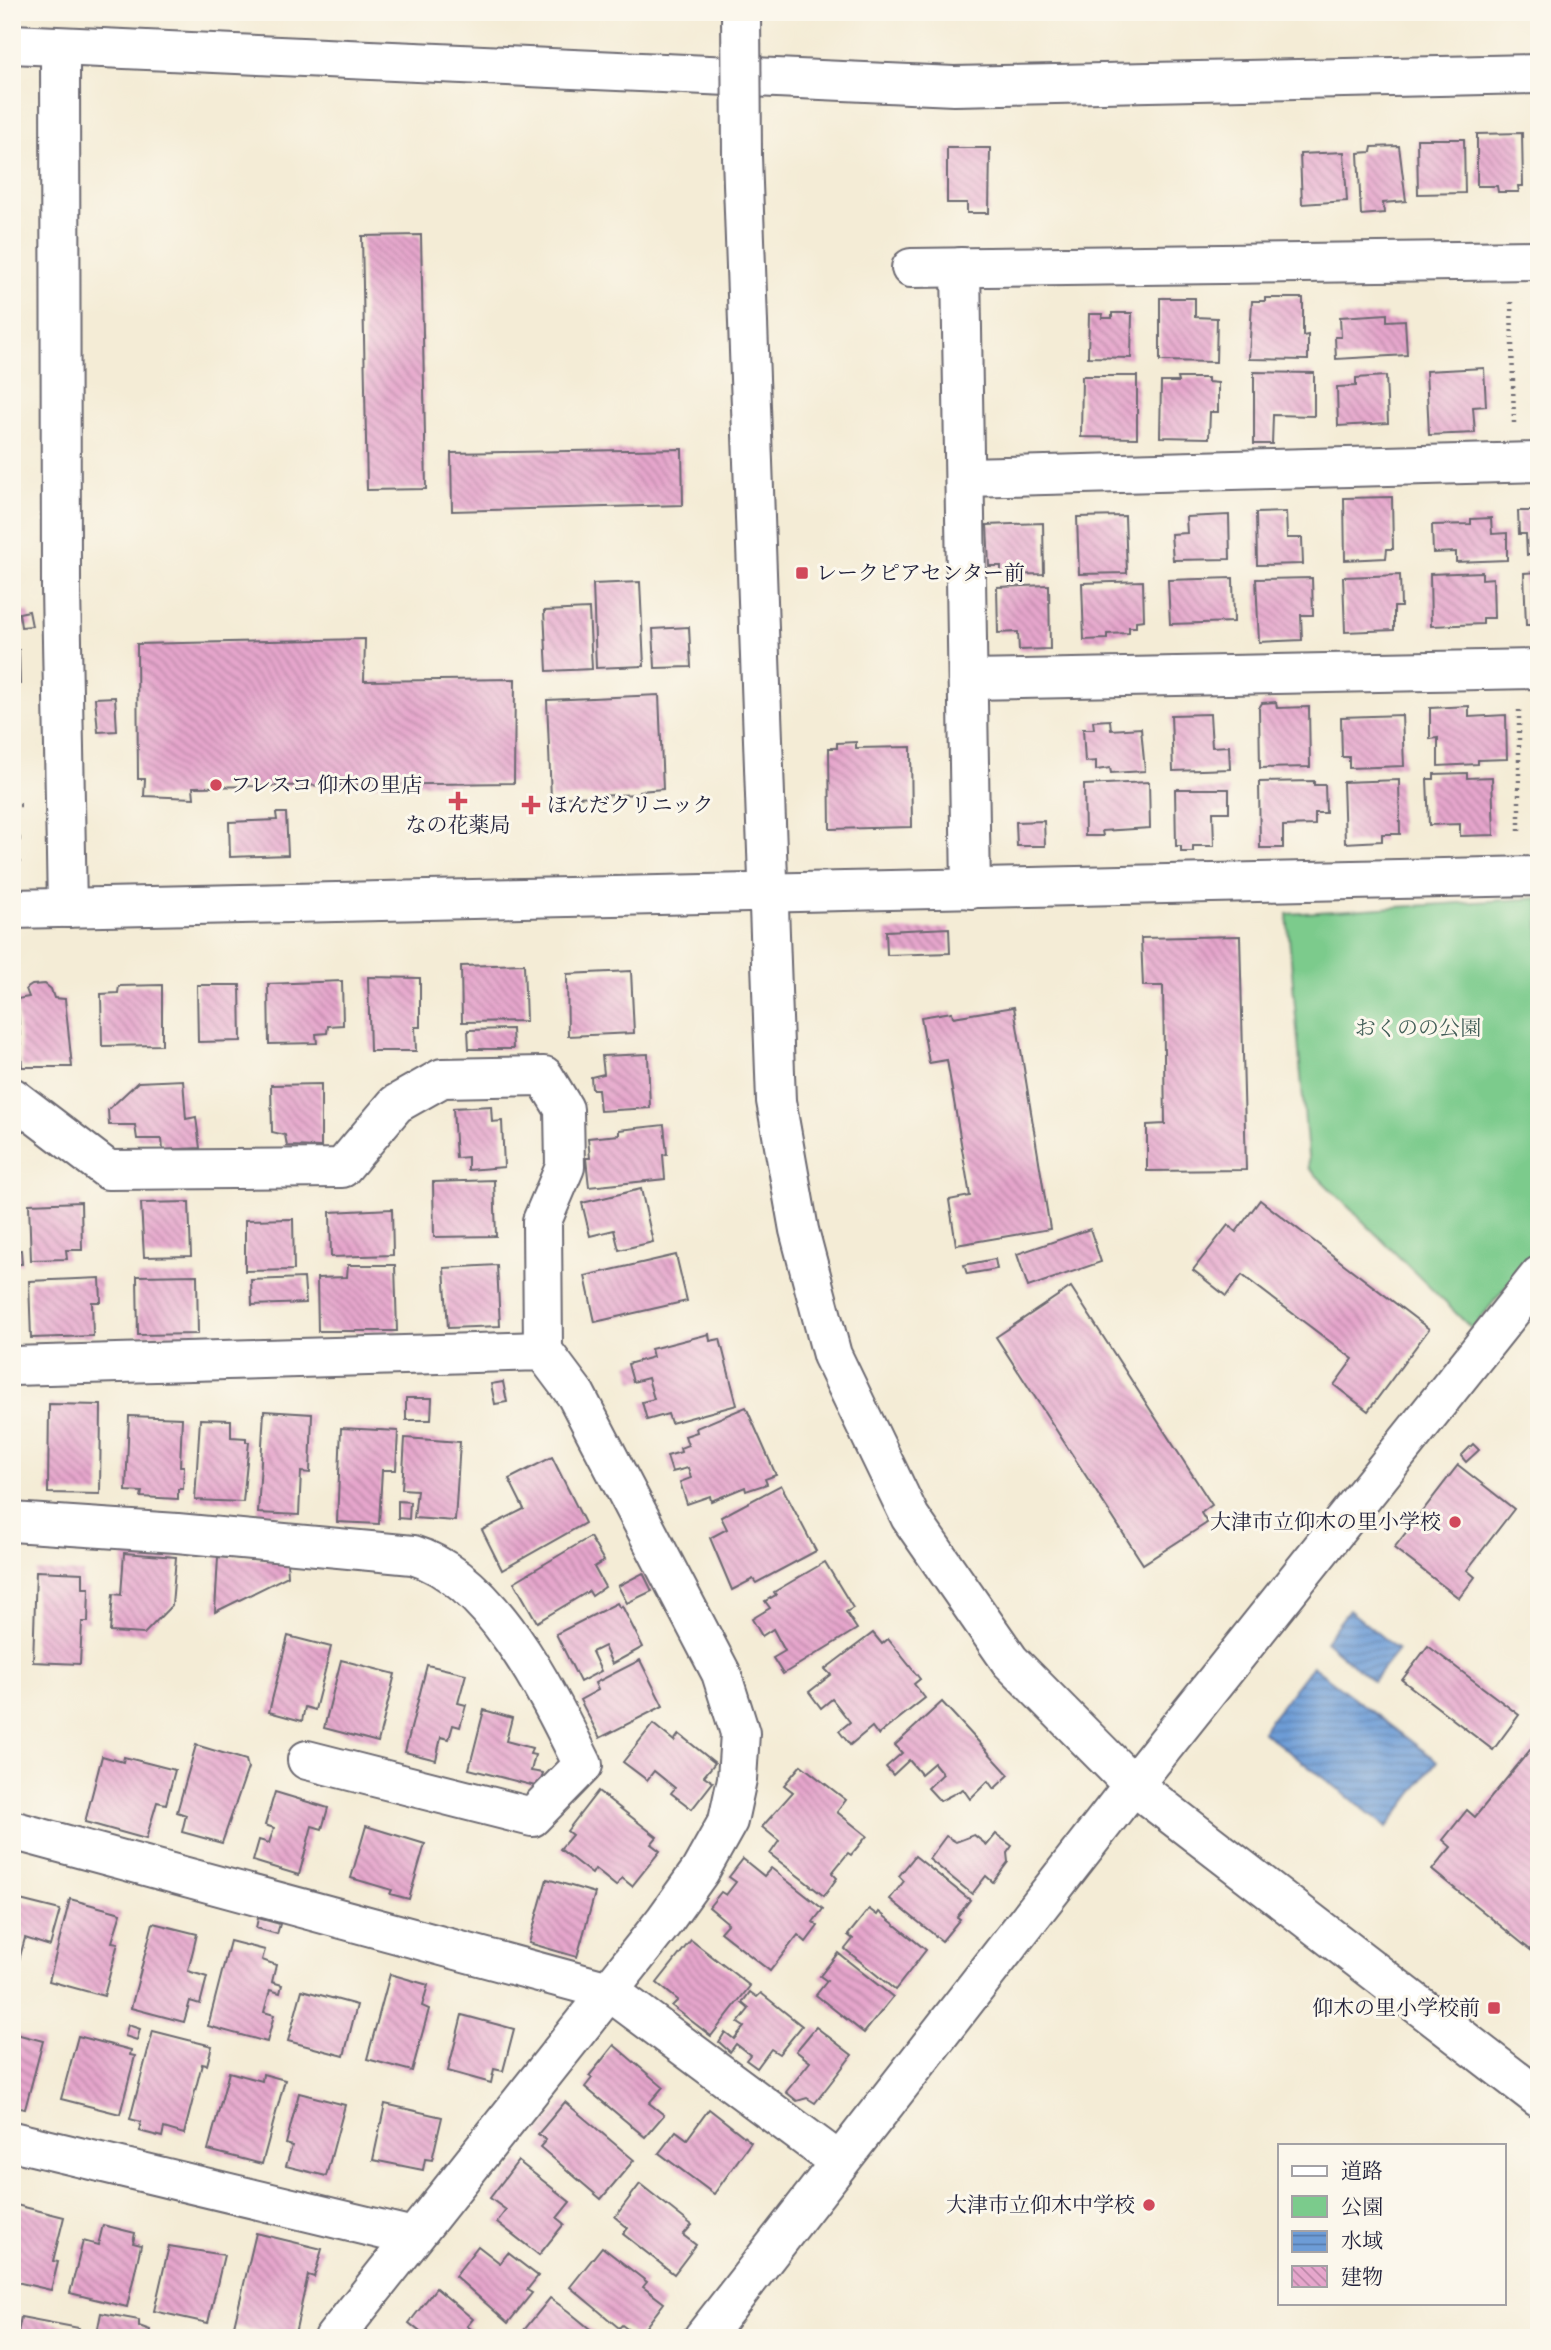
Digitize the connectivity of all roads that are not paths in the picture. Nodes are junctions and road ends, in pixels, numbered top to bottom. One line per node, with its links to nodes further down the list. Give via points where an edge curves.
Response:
1 (741, 12): 14 (street, bridge)
2 (12, 44): 3 (street)
3 (60, 48): 4 (street, via 954,86); 15 (street)
4 (1539, 74)
5 (1525, 260): 6 (street)
6 (961, 267): 7 (street); 9 (street)
7 (911, 268)
8 (1527, 462): 9 (street)
9 (966, 477): 11 (street)
10 (1529, 670): 11 (street)
11 (968, 680): 13 (street)
12 (1529, 877): 13 (street)
13 (971, 889): 14 (street)
14 (767, 895): 15 (street); 23 (street, via 776,1101 799,1230 832,1355 910,1517 1010,1661)
15 (66, 908): 16 (street)
16 (12, 909)
17 (12, 1097): 19 (street, via 108,1170 342,1168 396,1104 442,1079 544,1076 564,1109 565,1167 542,1221)
18 (1539, 1276): 23 (street)
19 (543, 1351): 20 (street); 25 (street, via 576,1395 721,1673 740,1733 728,1821 679,1900)
20 (12, 1366)
21 (12, 1522): 22 (street, via 413,1555 435,1562 489,1606 583,1765 532,1817)
22 (307, 1760)
23 (1133, 1785): 26 (street); 28 (street)
24 (12, 1830): 25 (street)
25 (609, 1991): 28 (street); 29 (street)
26 (1539, 2098)
27 (12, 2141): 29 (street)
28 (838, 2161): 31 (street)
29 (413, 2237): 30 (street)
30 (334, 2338)
31 (703, 2338)

